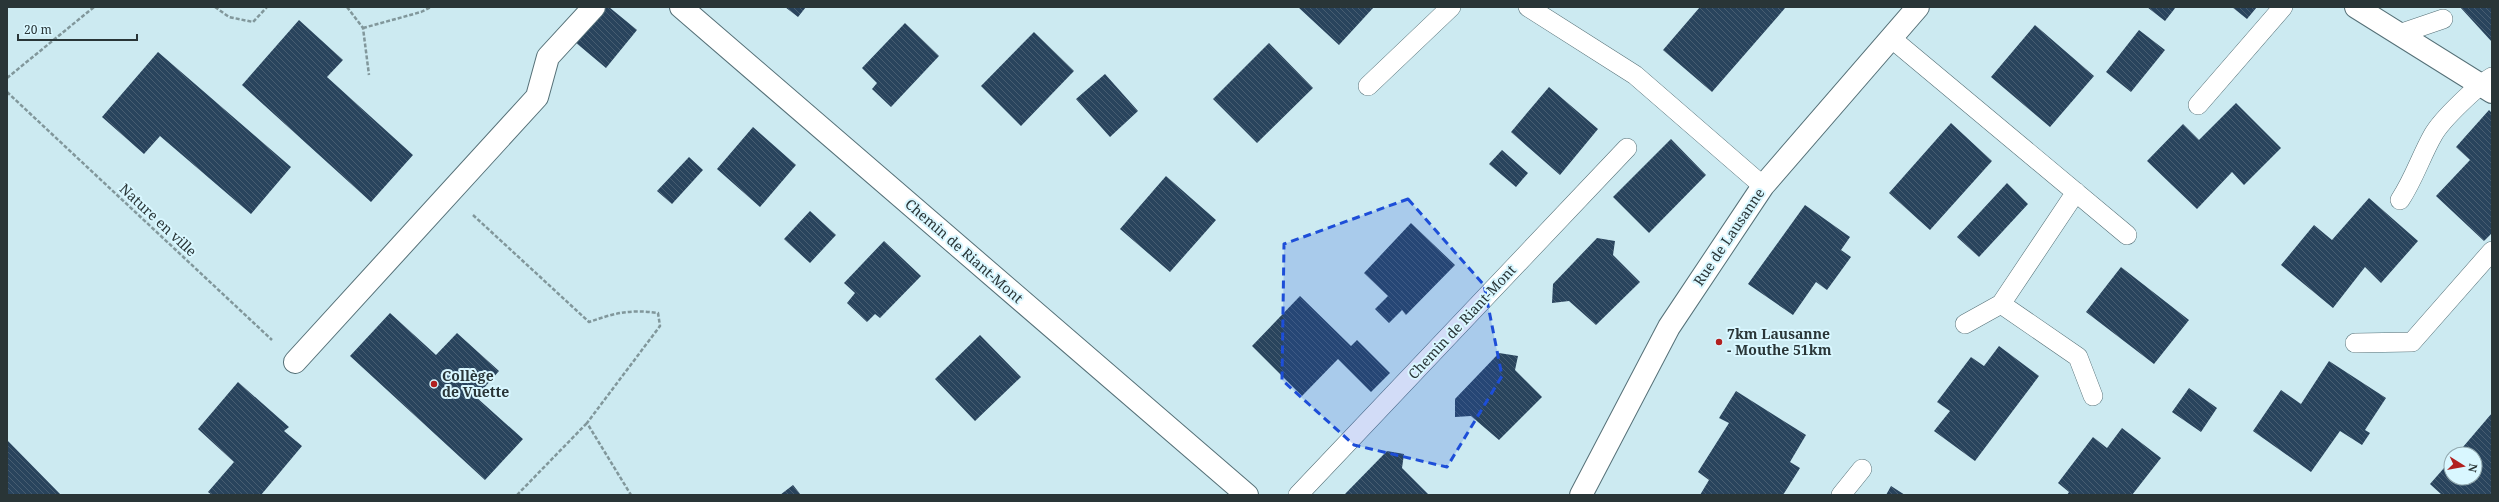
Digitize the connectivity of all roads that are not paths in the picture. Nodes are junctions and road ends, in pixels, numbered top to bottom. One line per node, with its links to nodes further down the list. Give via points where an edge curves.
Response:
1 (594, 7): 23 (street, via 548,57 537,97)
2 (681, 7): 26 (street, Chemin de Riant-Mont)
3 (1451, 7): 12 (lane)
4 (1528, 7): 15 (lane, via 1635,76)
5 (1918, 7): 10 (street, Rue de Lausanne)
6 (2283, 7): 13 (lane)
7 (2356, 7): 9 (street)
8 (2443, 19): 9 (lane)
9 (2399, 34): 11 (street)
10 (1891, 38): 15 (street, Rue de Lausanne); 16 (lane)
11 (2488, 84): 17 (lane, via 2434,134 2412,182)
12 (1368, 86)
13 (2198, 106)
14 (1627, 148): 27 (lane, Chemin de Riant-Mont)
15 (1763, 186): 28 (street, Rue de Lausanne, via 1669,327)
16 (2076, 192): 18 (lane); 20 (lane)
17 (2400, 200)
18 (2127, 235)
19 (2492, 251): 22 (lane, via 2412,342)
20 (2001, 304): 21 (lane); 24 (lane, via 2078,357)
21 (1965, 324)
22 (2355, 343)
23 (296, 362)
24 (2093, 396)
25 (1862, 469): 29 (lane)
26 (1247, 495)
27 (1298, 495)
28 (1581, 495)
29 (1841, 495)

